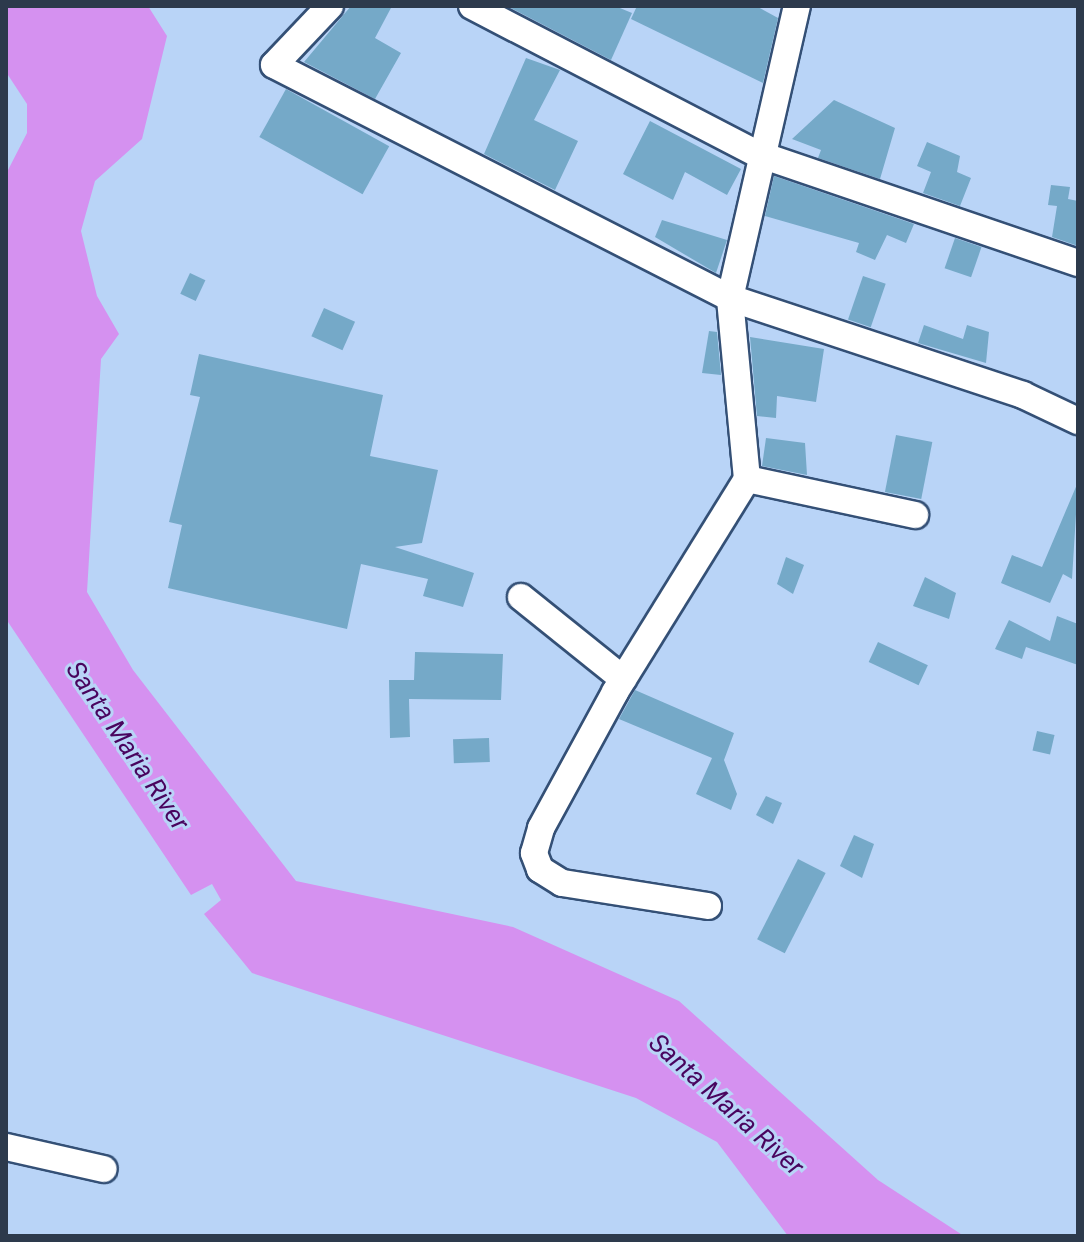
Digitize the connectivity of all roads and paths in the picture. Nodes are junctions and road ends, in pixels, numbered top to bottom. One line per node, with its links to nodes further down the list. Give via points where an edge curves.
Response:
1 (330, 6): 6 (street, via 274,65)
2 (472, 6): 4 (street)
3 (797, 6): 4 (street)
4 (758, 154): 5 (street); 6 (street)
5 (1078, 263)
6 (730, 298): 7 (street, via 1023,395); 8 (street)
7 (1078, 421)
8 (747, 479): 9 (street); 11 (street)
9 (915, 515)
10 (521, 597): 11 (street)
11 (623, 679): 12 (street, via 541,828 534,853 540,869 562,883)
12 (708, 906)
13 (6, 1147): 14 (street)
14 (104, 1169)

